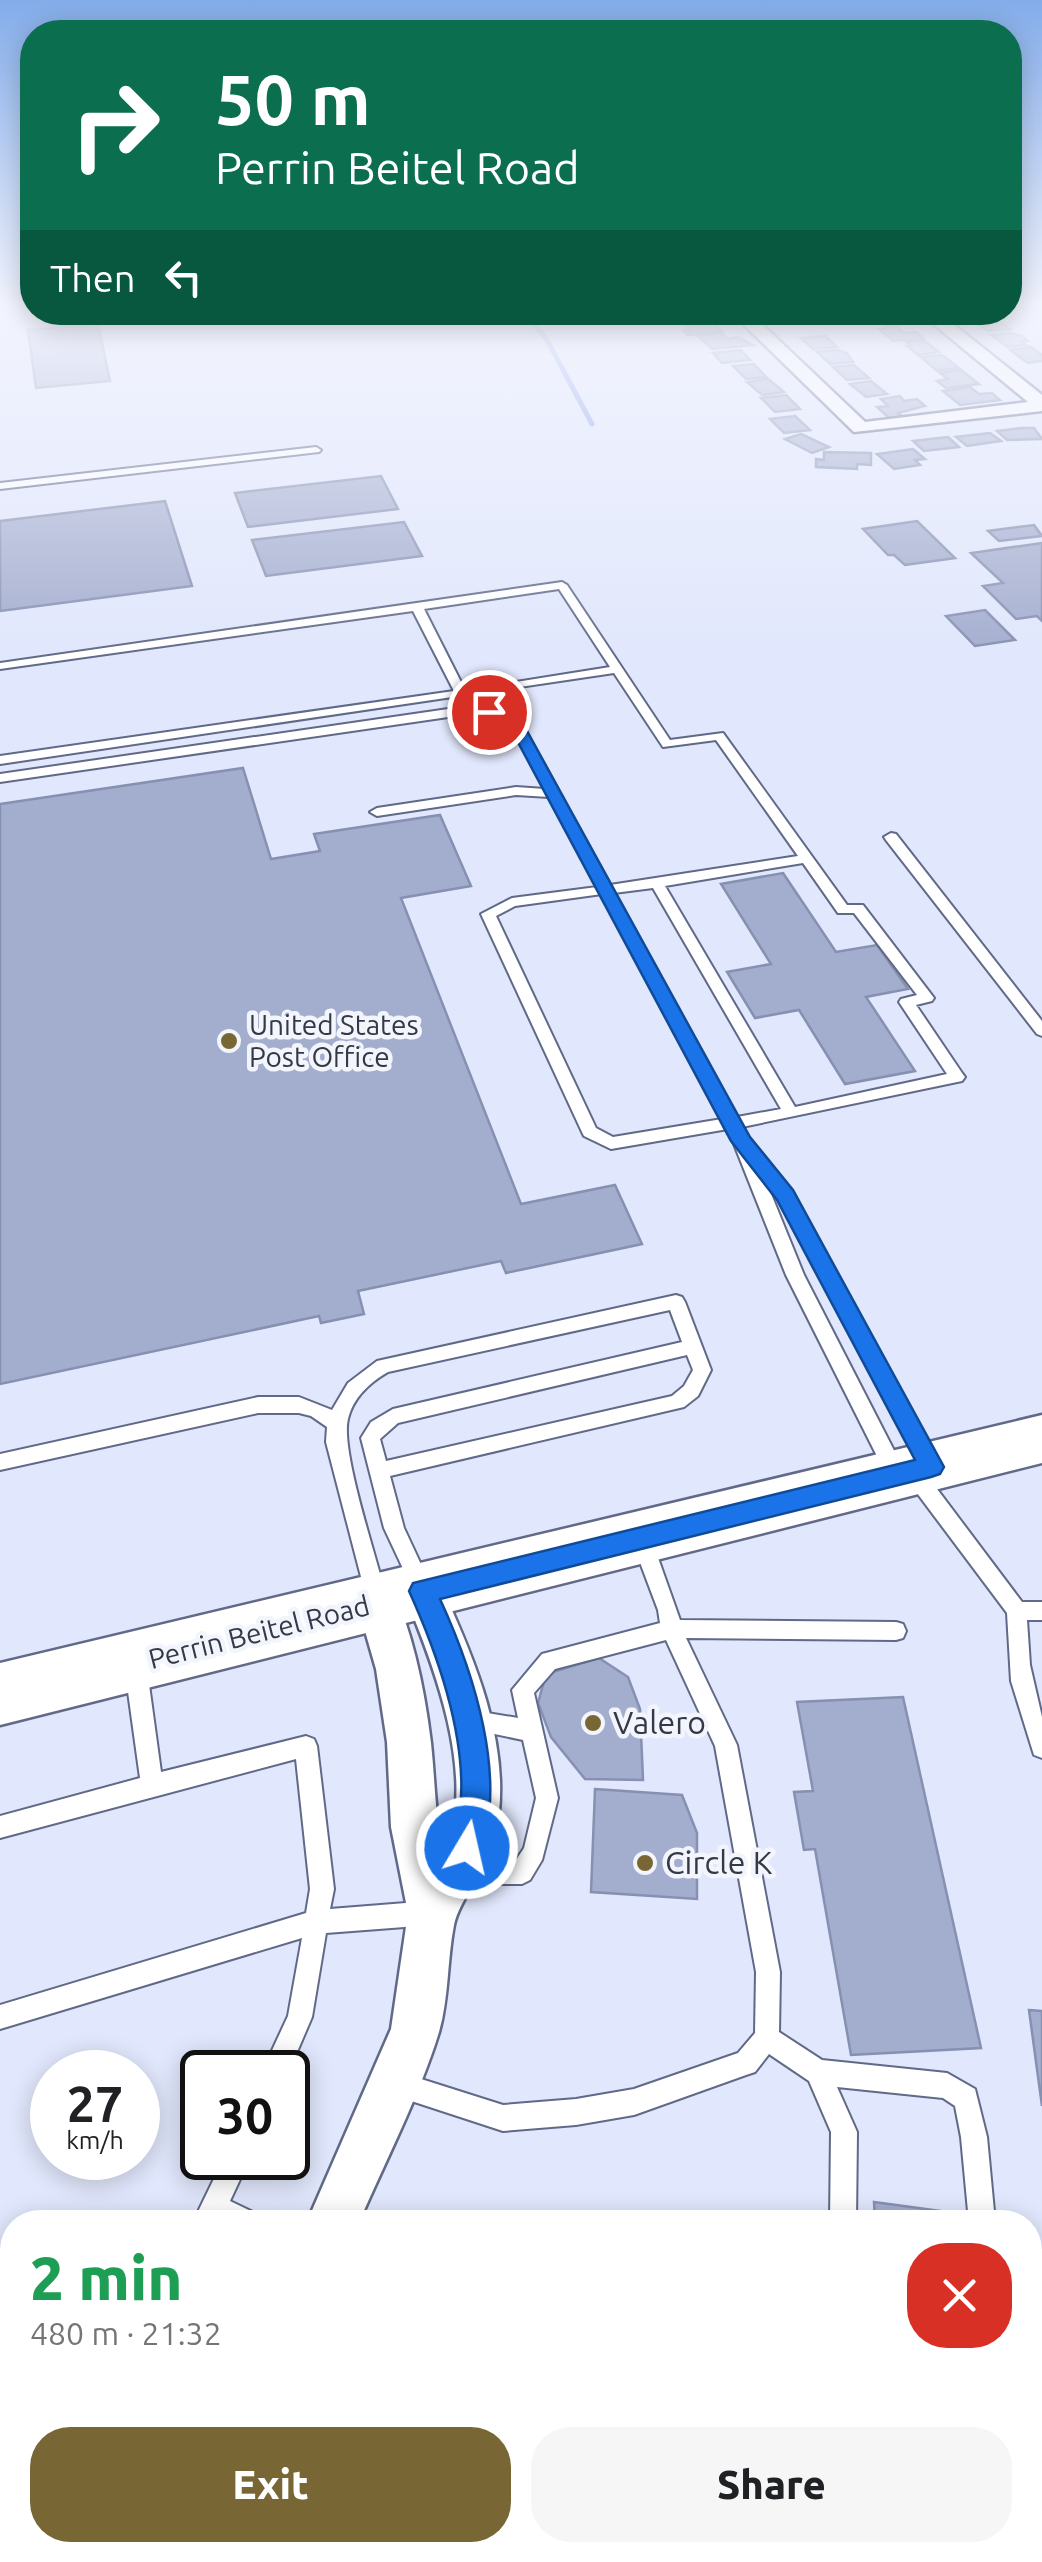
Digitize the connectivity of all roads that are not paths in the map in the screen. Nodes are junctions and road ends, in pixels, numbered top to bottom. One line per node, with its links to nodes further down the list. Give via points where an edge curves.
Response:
1 (854, 422): 2 (street, via 861,428)
2 (910, 422)
3 (316, 450): 4 (lane)
4 (0, 486)
5 (417, 607): 6 (lane); 7 (lane, via 562,585); 8 (lane)
6 (0, 666)
7 (617, 669): 8 (lane); 14 (lane, via 667,744 718,736)
8 (461, 694): 9 (lane)
9 (0, 760)
10 (0, 778): 11 (lane, via 462,711 510,720)
11 (553, 793): 12 (lane, via 516,791); 16 (lane)
12 (377, 812)
13 (892, 836): 17 (lane)
14 (804, 859): 15 (lane); 18 (lane, via 843,910 858,908 927,998 906,1002 956,1077)
15 (657, 883): 16 (lane); 18 (lane)
16 (604, 887): 19 (lane); 19 (lane, via 512,902 488,914 590,1132 612,1143)
17 (1042, 1030)
18 (791, 1113): 19 (lane)
19 (738, 1133): 25 (lane, via 786,1196); 25 (lane, via 795,1275)
20 (695, 1346): 21 (lane, via 676,1302 383,1366 360,1382); 24 (lane, via 702,1370 677,1402); 24 (lane, via 394,1417 370,1438)
21 (335, 1423): 23 (lane, via 320,1408 258,1405); 27 (lane, via 336,1442)
22 (1042, 1439): 25 (main road, Perrin Beitel Road)
23 (0, 1462)
24 (380, 1471): 27 (lane)
25 (913, 1471): 26 (main road, Perrin Beitel Road); 28 (lane)
26 (640, 1538): 27 (main road, Perrin Beitel Road); 30 (lane)
27 (400, 1597): 32 (main road, Perrin Beitel Road); 34 (street, via 452,1656); 40 (street, via 397,1669 410,1742 414,1826)
28 (1017, 1611): 29 (lane); 36 (lane, via 1022,1694)
29 (1042, 1611)
30 (670, 1629): 31 (lane); 35 (lane, via 548,1661 524,1690); 43 (lane, via 726,1745 768,1972)
31 (896, 1630)
32 (135, 1662): 33 (main road, Perrin Beitel Road); 37 (lane)
33 (0, 1694)
34 (467, 1720): 35 (lane); 39 (street, via 475,1824)
35 (532, 1731): 39 (lane, via 547,1798 534,1852 522,1872)
36 (1042, 1748)
37 (152, 1785): 38 (lane); 41 (lane, via 306,1746 322,1889)
38 (0, 1827)
39 (460, 1872): 40 (street)
40 (432, 1913): 41 (lane); 46 (street, via 415,2030)
41 (316, 1922): 42 (lane); 44 (lane, via 300,2017)
42 (0, 2017)
43 (768, 2038): 45 (lane); 46 (lane, via 746,2063 634,2102 576,2112 502,2118)
44 (285, 2050)
45 (818, 2072): 50 (lane, via 844,2132); 51 (lane, via 947,2086 966,2098)
46 (393, 2083): 49 (street)
47 (227, 2180): 48 (lane)
48 (212, 2210)
49 (338, 2210)
50 (843, 2210)
51 (981, 2210)

